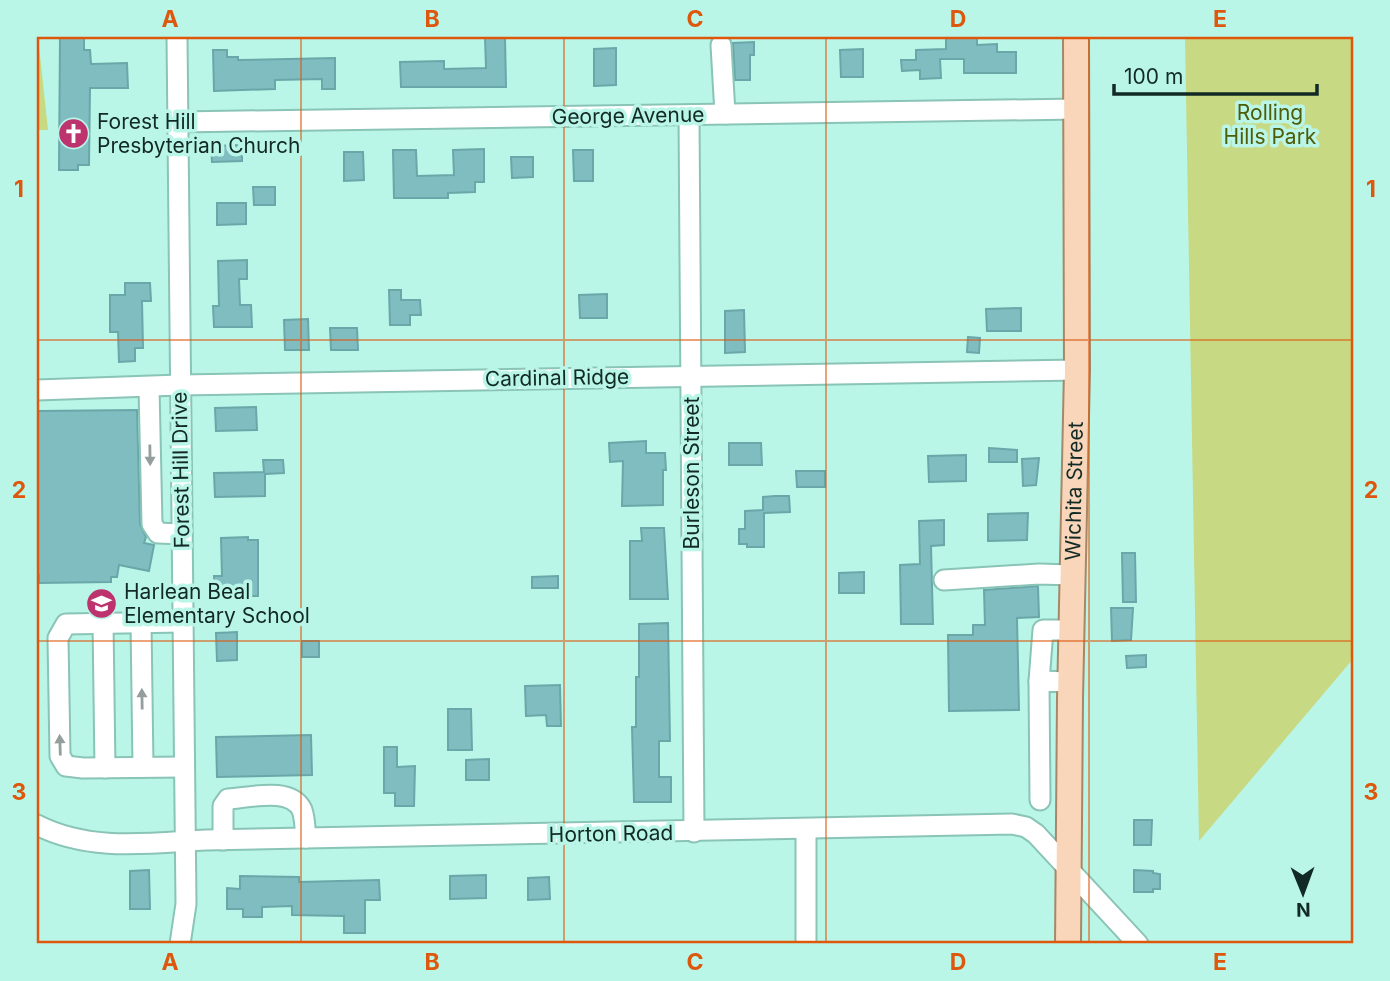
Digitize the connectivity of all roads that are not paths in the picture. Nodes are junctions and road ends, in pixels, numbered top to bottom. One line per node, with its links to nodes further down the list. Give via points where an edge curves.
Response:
1 (177, 37): 7 (street, Forest Hill Drive)
2 (1076, 37): 4 (main road, Wichita Street)
3 (721, 46): 5 (street)
4 (1077, 109): 5 (street, George Avenue); 8 (main road, Wichita Street)
5 (724, 114): 6 (street, George Avenue)
6 (689, 115): 7 (street, George Avenue); 9 (street, Burleson Street)
7 (178, 122): 10 (street, Forest Hill Drive)
8 (1077, 370): 9 (street, Cardinal Ridge); 14 (main road, Wichita Street)
9 (692, 375): 10 (street, Cardinal Ridge); 28 (street, Burleson Street)
10 (180, 385): 11 (street, Cardinal Ridge); 13 (street, Forest Hill Drive)
11 (149, 387): 12 (street, Cardinal Ridge); 13 (street, one-way to 13, via 152,524 158,533)
12 (37, 390)
13 (182, 534): 18 (street, Forest Hill Drive)
14 (1073, 575): 15 (street); 19 (main road, Wichita Street)
15 (944, 580)
16 (103, 622): 17 (street); 24 (street); 24 (street, one-way to 16, via 66,766 59,743 58,638 66,624)
17 (141, 622): 18 (street); 22 (street, one-way to 17)
18 (183, 622): 23 (street, Forest Hill Drive)
19 (1072, 630): 20 (street, via 1043,630); 21 (main road, Wichita Street)
20 (1039, 681): 21 (street); 25 (street)
21 (1070, 682): 32 (main road, Wichita Street)
22 (143, 767): 23 (street); 24 (street)
23 (184, 767): 31 (street, Forest Hill Drive)
24 (105, 768)
25 (1040, 800)
26 (37, 825): 31 (street, Horton Road, via 70,838 108,844)
27 (806, 829): 28 (street, Horton Road); 32 (street, Horton Road, via 1012,824 1037,834); 34 (street)
28 (694, 832): 29 (street, Horton Road)
29 (306, 838): 30 (street, Horton Road); 30 (street, via 302,811 284,796 228,799 223,806)
30 (223, 840): 31 (street, Horton Road)
31 (185, 841): 33 (street, Forest Hill Drive, via 186,904)
32 (1067, 866): 35 (main road, Wichita Street); 36 (street, Horton Road)
33 (180, 944)
34 (806, 944)
35 (1068, 944)
36 (1138, 944)

